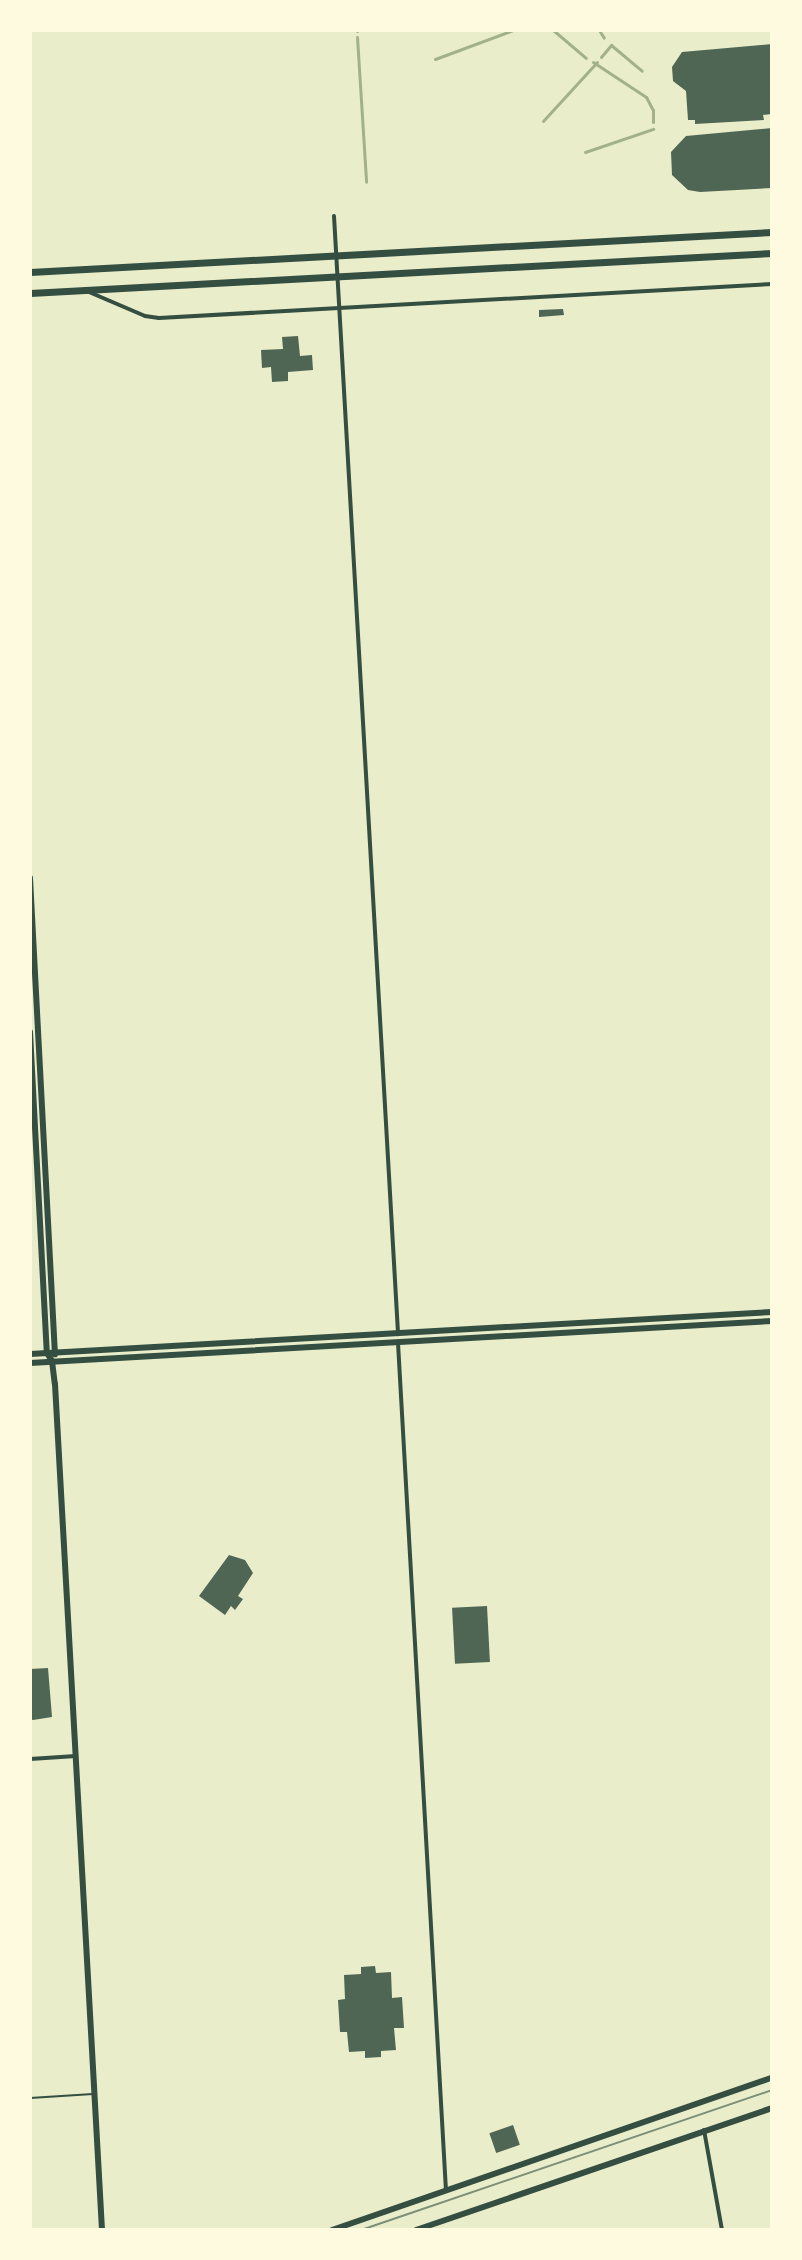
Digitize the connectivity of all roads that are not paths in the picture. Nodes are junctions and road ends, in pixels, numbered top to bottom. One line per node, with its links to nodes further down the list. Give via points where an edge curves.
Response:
1 (334, 216): 4 (street)
2 (772, 232): 4 (main road)
3 (772, 253): 6 (main road)
4 (336, 256): 5 (main road); 6 (street)
5 (30, 272)
6 (338, 276): 8 (main road); 10 (street)
7 (772, 284): 10 (street)
8 (83, 290): 9 (main road); 10 (street, via 153,318)
9 (30, 293)
10 (340, 309): 15 (street)
11 (30, 878): 17 (street)
12 (30, 1032): 17 (street)
13 (772, 1312): 15 (street)
14 (772, 1321): 16 (street)
15 (398, 1333): 16 (street); 17 (street)
16 (398, 1342): 19 (street); 28 (street)
17 (52, 1353): 18 (street); 19 (street)
18 (30, 1354)
19 (52, 1361): 20 (street); 21 (street)
20 (30, 1363)
21 (76, 1756): 22 (street); 24 (street)
22 (30, 1759)
23 (772, 2078): 28 (street)
24 (95, 2094): 25 (lane); 29 (street)
25 (30, 2098)
26 (772, 2108): 27 (street)
27 (704, 2130): 31 (street); 32 (street)
28 (446, 2191): 30 (street)
29 (102, 2230)
30 (332, 2230)
31 (416, 2230)
32 (722, 2230)

